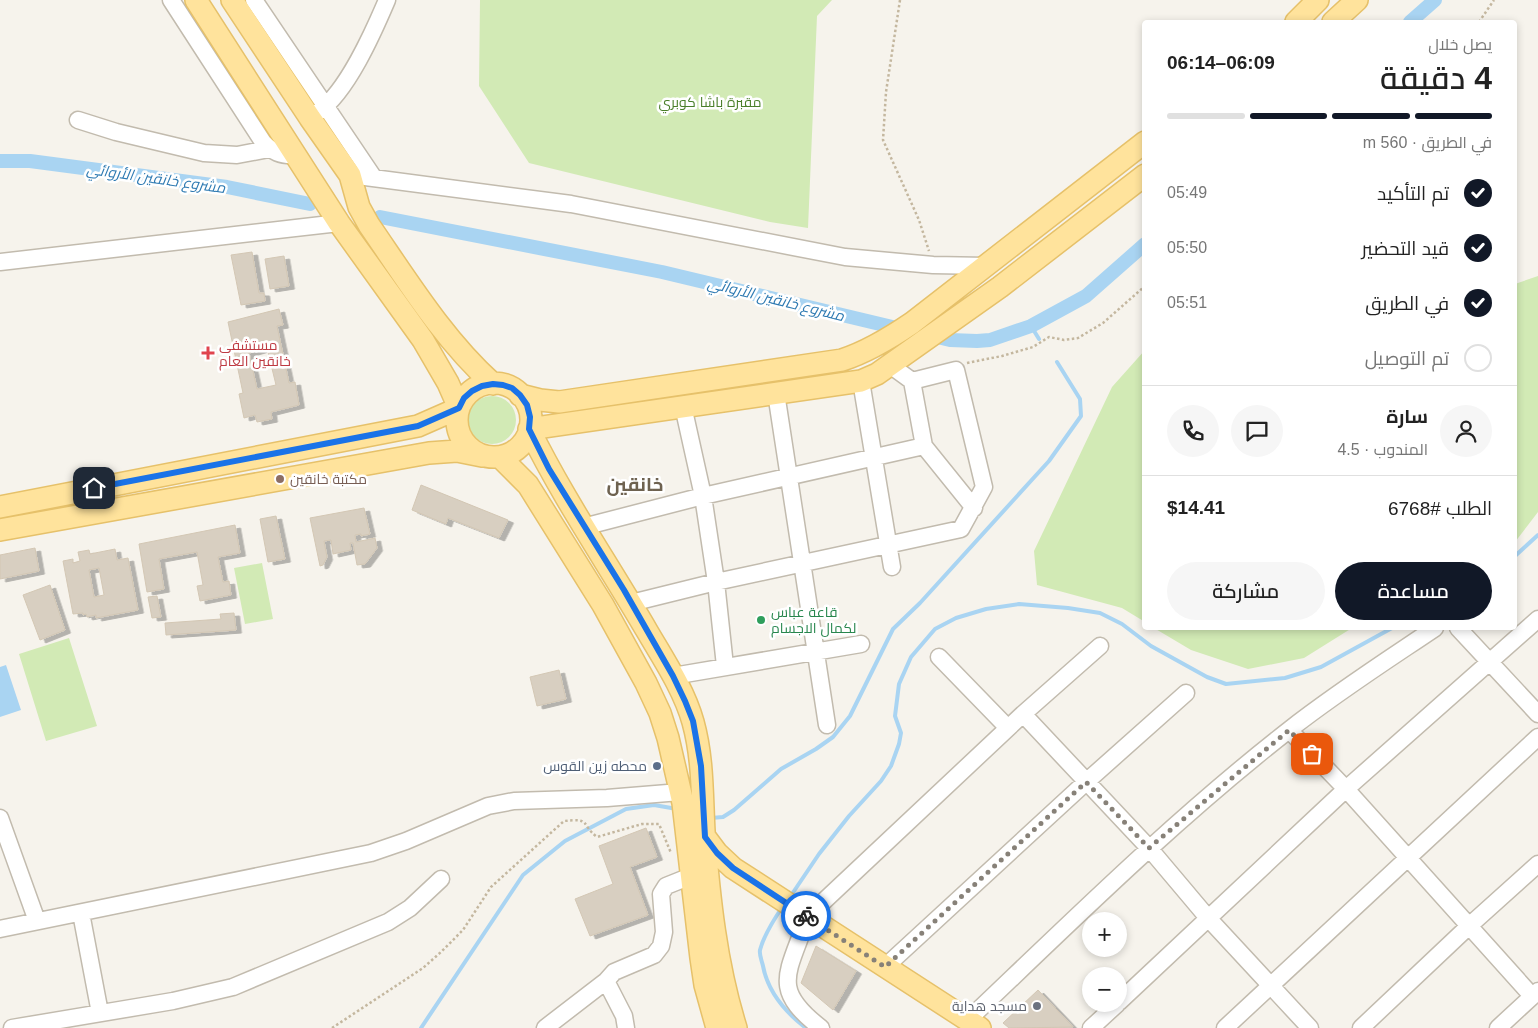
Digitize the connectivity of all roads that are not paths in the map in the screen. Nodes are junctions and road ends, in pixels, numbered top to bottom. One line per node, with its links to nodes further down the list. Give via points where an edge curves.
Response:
1 (171, 0): 13 (street)
2 (196, 0): 14 (main road)
3 (232, 0): 10 (main road)
4 (254, 0): 10 (street)
5 (387, 0): 10 (street, via 353,69 341,88)
6 (1318, 0): 8 (main road)
7 (1357, 0): 9 (main road)
8 (1298, 20)
9 (1335, 20)
10 (318, 112): 15 (main road); 17 (street)
11 (78, 120): 13 (street, via 204,153 237,155)
12 (1142, 144): 20 (main road)
13 (269, 149): 14 (street)
14 (295, 155): 18 (main road)
15 (350, 175): 17 (street); 25 (main road, via 359,206 369,225 452,341)
16 (1142, 177): 22 (main road, via 1000,287)
17 (374, 178): 20 (street, via 571,204 845,256 933,265)
18 (339, 223): 19 (street); 29 (main road, via 423,340)
19 (0, 262)
20 (987, 266): 21 (main road, via 904,328)
21 (852, 356): 23 (main road); 27 (main road, via 559,402)
22 (890, 365): 23 (main road); 24 (street)
23 (861, 381): 26 (main road); 33 (street)
24 (912, 381): 31 (street); 37 (street, via 956,370 984,487)
25 (493, 384): 27 (main road, via 512,388); 29 (main road, via 472,391)
26 (776, 392): 28 (main road); 34 (street)
27 (520, 395): 30 (main road, via 527,405)
28 (683, 406): 30 (main road); 35 (street)
29 (459, 408): 32 (main road, via 458,431 468,446); 36 (main road, via 418,426)
30 (529, 429): 32 (main road, via 519,447 510,453); 38 (main road)
31 (924, 446): 33 (street); 37 (street)
32 (492, 456): 39 (main road, via 457,451 429,453); 45 (main road, via 528,485)
33 (873, 457): 34 (street); 40 (street)
34 (789, 476): 35 (street); 41 (street)
35 (703, 496): 38 (street); 43 (street)
36 (0, 507)
37 (974, 508): 40 (street, via 961,528)
38 (583, 527): 44 (main road)
39 (0, 530)
40 (889, 545): 41 (street); 42 (street)
41 (802, 563): 43 (street); 51 (street)
42 (892, 567)
43 (716, 582): 44 (street); 54 (street)
44 (627, 596): 45 (main road); 55 (main road)
45 (603, 605): 58 (main road)
46 (1538, 619): 53 (street)
47 (1432, 630): 63 (street)
48 (1460, 630): 53 (street)
49 (861, 644): 51 (street)
50 (1100, 646): 59 (street)
51 (816, 651): 54 (street); 61 (street)
52 (939, 657): 62 (street)
53 (1489, 662): 60 (street); 66 (street)
54 (726, 666): 55 (street)
55 (673, 676): 57 (main road)
56 (1186, 693): 65 (street)
57 (685, 701): 58 (main road); 68 (main road, via 693,721 701,766)
58 (660, 713): 68 (main road)
59 (1023, 714): 62 (street); 65 (street)
60 (1538, 714)
61 (827, 725)
62 (1008, 728): 76 (street)
63 (1289, 730): 66 (street); 69 (street)
64 (1538, 738): 71 (street)
65 (1086, 782): 69 (street); 80 (street)
66 (1346, 789): 71 (street); 75 (street)
67 (0, 818): 70 (street)
68 (694, 834): 74 (street, via 606,798 514,801 488,806 371,853); 76 (main road, via 722,874); 81 (street, via 661,894 662,946 654,955 614,972); 92 (main road, via 700,958); 93 (main road, via 721,973)
69 (1149, 848): 75 (street); 87 (street)
70 (6, 850): 77 (street)
71 (1408, 857): 78 (street); 82 (street)
72 (1538, 864): 78 (street)
73 (440, 879): 86 (street, via 410,908 388,922 233,987)
74 (82, 913): 77 (street); 86 (street)
75 (1208, 918): 82 (street); 84 (street)
76 (803, 920): 80 (main road); 87 (main road); 94 (street, via 787,973 787,988)
77 (36, 921): 79 (street)
78 (1470, 926): 83 (street); 98 (street)
79 (0, 929)
80 (885, 967): 87 (main road)
81 (606, 981): 90 (street); 91 (street, via 624,1016)
82 (1271, 985): 96 (street); 97 (street)
83 (1535, 993): 88 (street)
84 (1127, 994)
85 (1108, 1012): 95 (street)
86 (100, 1013): 89 (street)
87 (970, 1025)
88 (1505, 1025)
89 (12, 1028)
90 (545, 1028)
91 (626, 1028)
92 (717, 1028)
93 (736, 1028)
94 (821, 1028)
95 (1091, 1028)
96 (1225, 1028)
97 (1310, 1028)
98 (1361, 1028)

